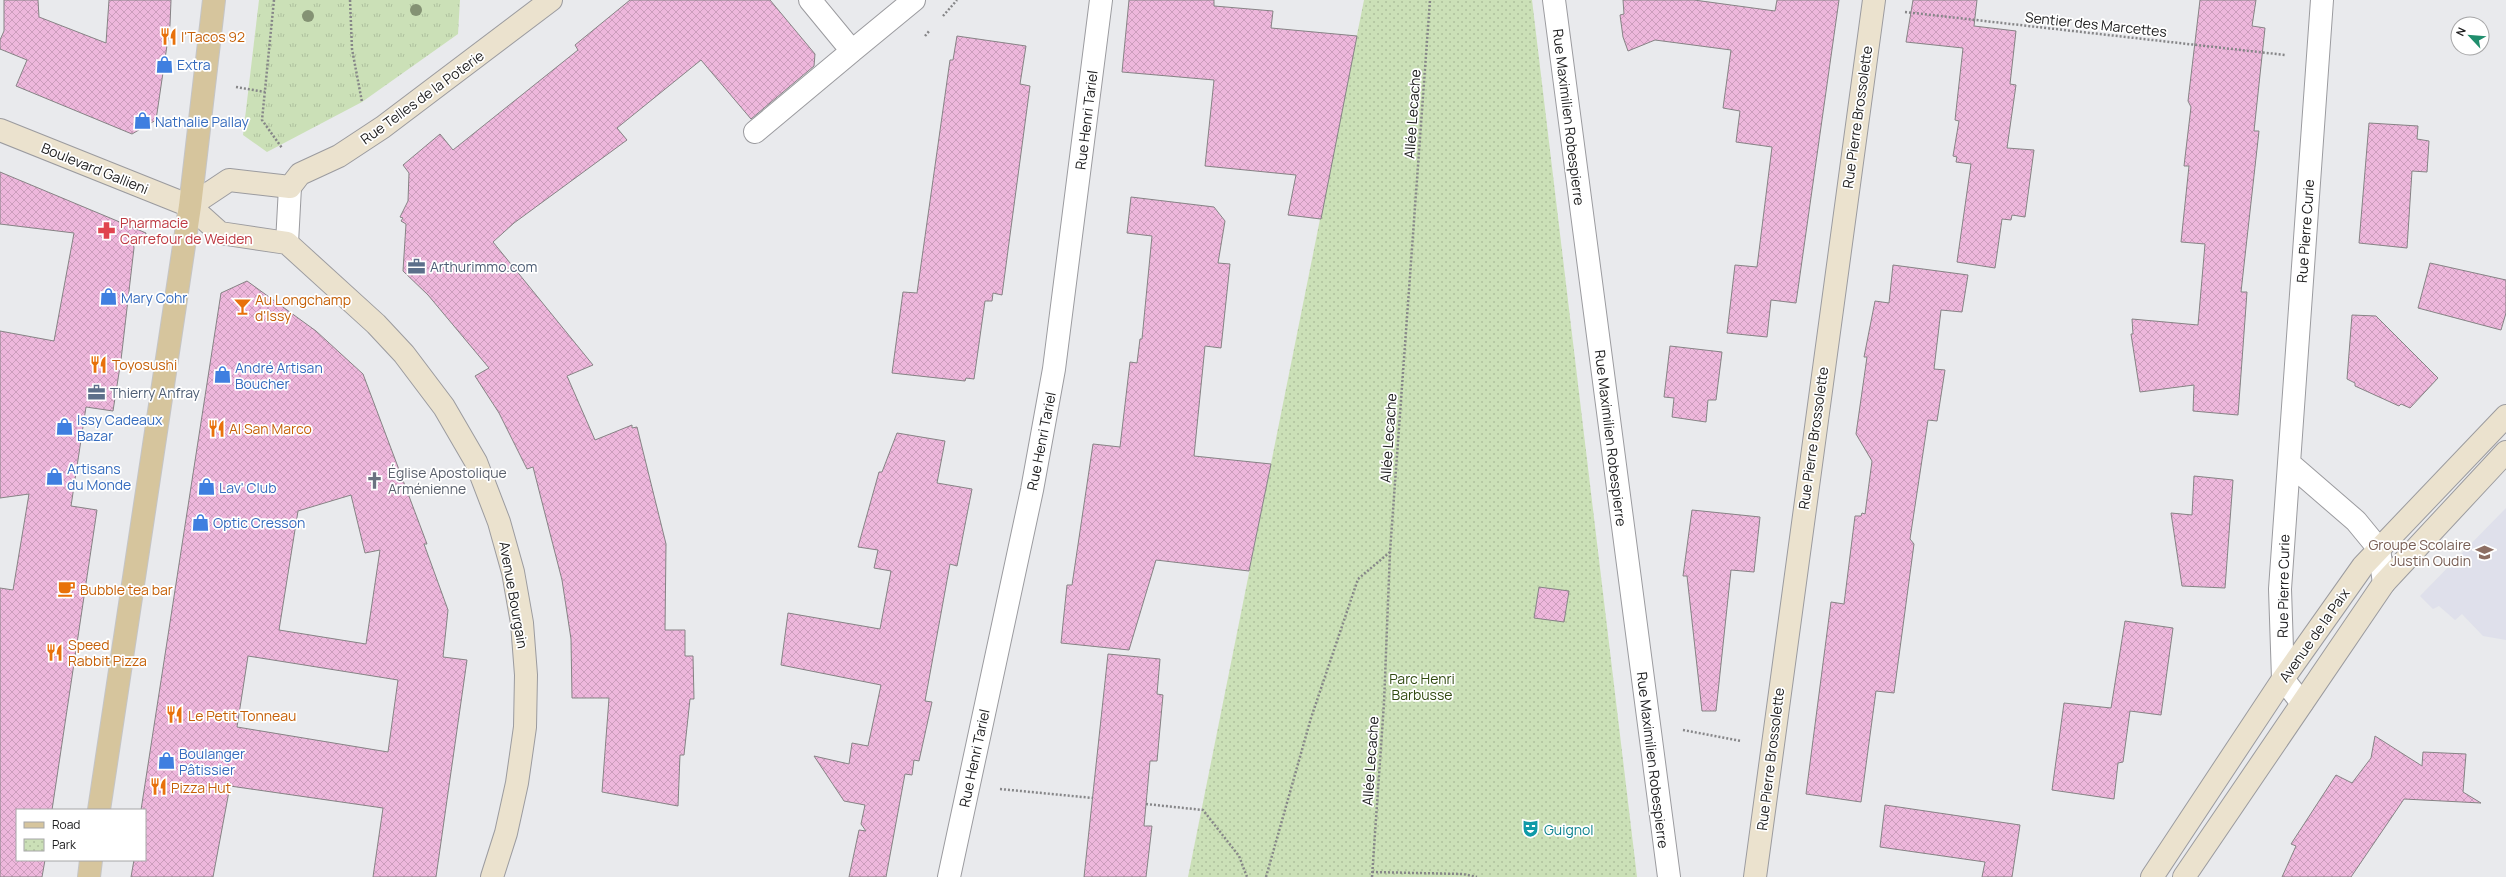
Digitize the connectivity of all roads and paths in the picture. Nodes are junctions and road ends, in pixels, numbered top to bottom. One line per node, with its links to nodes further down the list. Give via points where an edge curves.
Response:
1 (214, 0): 18 (main road)
2 (274, 0): 17 (path, via 262,120)
3 (350, 0): 14 (path, via 352,49 362,102)
4 (551, 0): 14 (main road, Rue Telles de la Poterie)
5 (810, 0): 12 (street)
6 (914, 0): 12 (street)
7 (1101, 0): 30 (street, Rue Henri Tariel, via 1054,369 1032,490)
8 (1430, 0): 24 (path, Allée Lecache)
9 (1554, 0): 28 (street, Rue Maximilien Robespierre)
10 (2322, 0): 13 (street, Rue Pierre Curie)
11 (1873, 4): 13 (path, Sentier des Marcettes); 29 (main road, Rue Pierre Brossolette)
12 (852, 51): 16 (street)
13 (2318, 59): 22 (street, Rue Pierre Curie)
14 (383, 127): 17 (main road, Rue Telles de la Poterie, via 340,156)
15 (0, 130): 18 (main road, Boulevard Gallieni)
16 (756, 132)
17 (295, 180): 18 (main road, via 229,180); 19 (street)
18 (190, 206): 19 (main road, via 220,233); 33 (main road)
19 (287, 243): 37 (main road, Avenue Bourgain, via 376,324 424,378 476,462 499,522 522,623 526,675 525,727 517,783 506,833)
20 (2506, 416): 23 (main road, Avenue de la Paix)
21 (2506, 452): 25 (main road, Avenue de la Paix)
22 (2289, 463): 23 (street, via 2356,521); 26 (street, Rue Pierre Curie, via 2280,589)
23 (2379, 550): 25 (street); 26 (main road, Avenue de la Paix, via 2363,566)
24 (1390, 552): 35 (path, Allée Lecache, via 1384,703); 40 (path, via 1358,579 1311,718)
25 (2384, 583): 27 (main road, Avenue de la Paix)
26 (2283, 679): 27 (street); 45 (main road, Avenue de la Paix)
27 (2302, 703): 46 (main road, Avenue de la Paix)
28 (1649, 724): 29 (path); 43 (street, Rue Maximilien Robespierre)
29 (1771, 746): 44 (main road, Rue Pierre Brossolette)
30 (969, 786): 31 (path); 38 (street, Rue Henri Tariel)
31 (1093, 798)
32 (1146, 804): 39 (path, via 1203,810 1239,856)
33 (99, 809)
34 (91, 861): 36 (main road)
35 (1372, 872): 41 (path, Allée Lecache); 42 (path, via 1463,874)
36 (89, 877)
37 (492, 877)
38 (949, 877)
39 (1247, 877)
40 (1266, 877)
41 (1372, 877)
42 (1477, 877)
43 (1668, 877)
44 (1755, 877)
45 (2152, 877)
46 (2184, 877)

